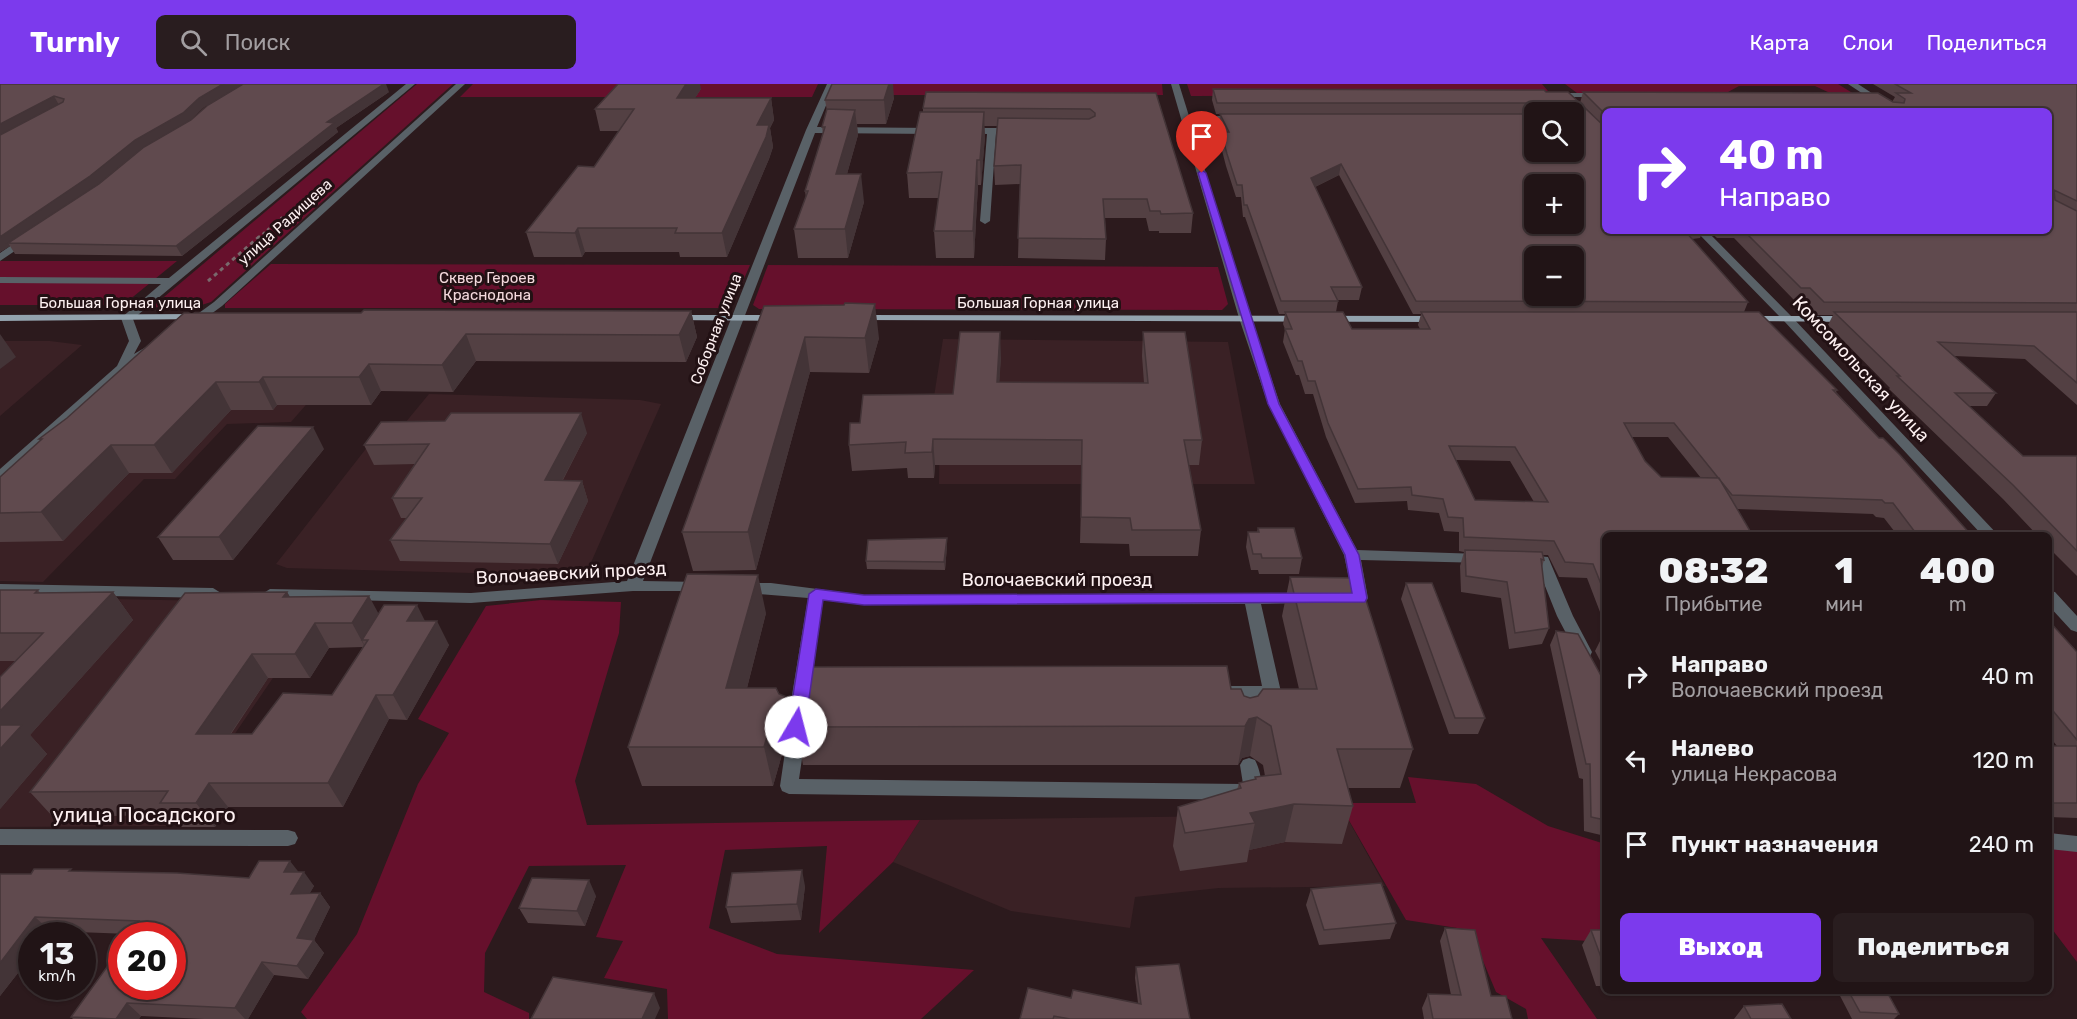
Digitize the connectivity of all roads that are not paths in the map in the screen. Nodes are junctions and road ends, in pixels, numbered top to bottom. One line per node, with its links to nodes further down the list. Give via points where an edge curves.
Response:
1 (411, 84): 23 (street, улица Радищева)
2 (461, 84): 24 (street, улица Радищева)
3 (831, 84): 13 (street, Соборная улица)
4 (1175, 84): 11 (street)
5 (1852, 84): 8 (street)
6 (1611, 95): 9 (street, via 1561,92)
7 (1848, 96): 8 (street)
8 (1871, 96): 10 (street)
9 (1570, 102)
10 (1890, 108)
11 (1186, 119): 12 (street); 32 (street)
12 (1246, 119)
13 (810, 130): 14 (street); 29 (street, Соборная улица)
14 (946, 131)
15 (958, 131): 16 (street)
16 (992, 131): 17 (street); 18 (street)
17 (1024, 131)
18 (985, 221)
19 (36, 233): 21 (street)
20 (1704, 234): 35 (street, Комсомольская улица)
21 (0, 258)
22 (0, 280): 23 (street)
23 (171, 281): 27 (street, улица Радищева)
24 (203, 317): 25 (main road, Большая Горная улица); 27 (main road, Большая Горная улица); 37 (street, улица Радищева)
25 (227, 317)
26 (0, 318): 27 (main road, Большая Горная улица)
27 (127, 318): 39 (street, via 135,341)
28 (655, 318): 29 (main road)
29 (739, 318): 30 (main road); 43 (street, Соборная улица)
30 (798, 318)
31 (846, 318): 32 (main road, Большая Горная улица)
32 (1245, 318): 33 (main road, Большая Горная улица); 42 (street, via 1274,404)
33 (1448, 319)
34 (1730, 319): 35 (main road)
35 (1788, 319): 36 (main road); 41 (street, Комсомольская улица)
36 (1867, 319)
37 (174, 332)
38 (156, 343): 39 (street)
39 (119, 370): 40 (street)
40 (0, 476)
41 (1988, 532)
42 (1352, 555): 50 (street, via 1360,598); 53 (street, via 1543,561 1565,616)
43 (633, 586): 46 (street, Волочаевский проезд, via 471,598); 47 (street, Волочаевский проезд, via 771,588)
44 (0, 589): 45 (street)
45 (224, 593)
46 (259, 594)
47 (816, 594): 48 (street, Волочаевский проезд, via 864,600); 57 (street, via 807,693)
48 (1252, 598): 49 (street, Волочаевский проезд); 55 (street, via 1272,692)
49 (1317, 598)
50 (1338, 598)
51 (2052, 599): 52 (street)
52 (2075, 622)
53 (1593, 668)
54 (1201, 692): 55 (street)
55 (1236, 692): 56 (street)
56 (1240, 710)
57 (796, 727)
58 (794, 752): 59 (street, via 789,786 1253,792)
59 (1249, 765)
60 (0, 837): 61 (street, улица Посадского)
61 (288, 838)
62 (2052, 841): 63 (street)
63 (2077, 844)

